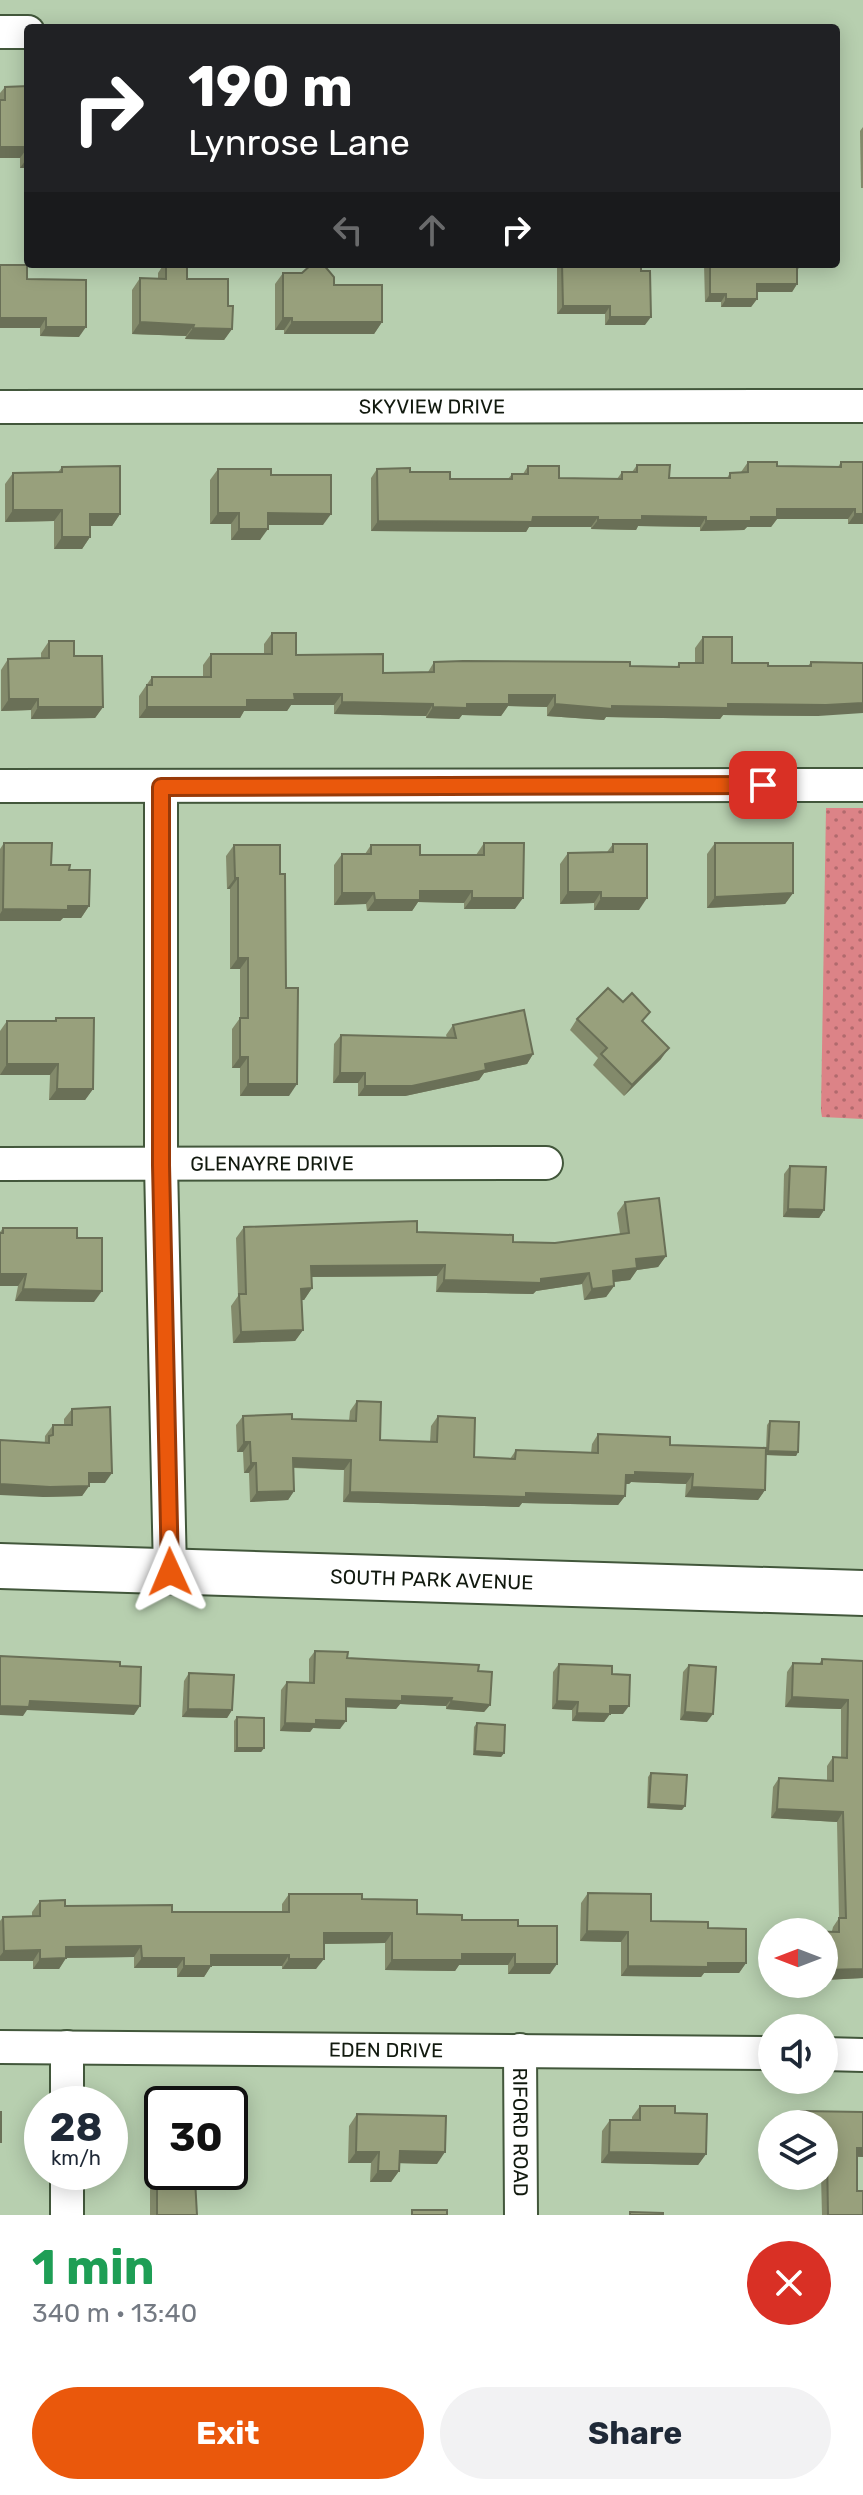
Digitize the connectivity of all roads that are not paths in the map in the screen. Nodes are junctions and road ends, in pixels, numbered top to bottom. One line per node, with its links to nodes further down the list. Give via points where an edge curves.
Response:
1 (0, 32): 2 (street)
2 (24, 32)
3 (863, 406): 4 (street, SKYVIEW DRIVE)
4 (0, 407)
5 (863, 785): 7 (street)
6 (0, 786): 7 (street)
7 (161, 787): 10 (street)
8 (546, 1163): 10 (street, GLENAYRE DRIVE)
9 (0, 1164): 10 (street, GLENAYRE DRIVE)
10 (161, 1165): 12 (street)
11 (0, 1566): 12 (main road, SOUTH PARK AVENUE)
12 (170, 1572): 13 (main road, SOUTH PARK AVENUE)
13 (863, 1593)
14 (0, 2047): 15 (street, EDEN DRIVE)
15 (67, 2047): 16 (street, EDEN DRIVE); 20 (street)
16 (520, 2050): 17 (street, EDEN DRIVE); 23 (street, RIFORD ROAD)
17 (758, 2053)
18 (838, 2054): 19 (street)
19 (863, 2055)
20 (67, 2086)
21 (67, 2190): 22 (street)
22 (67, 2215)
23 (521, 2215)

